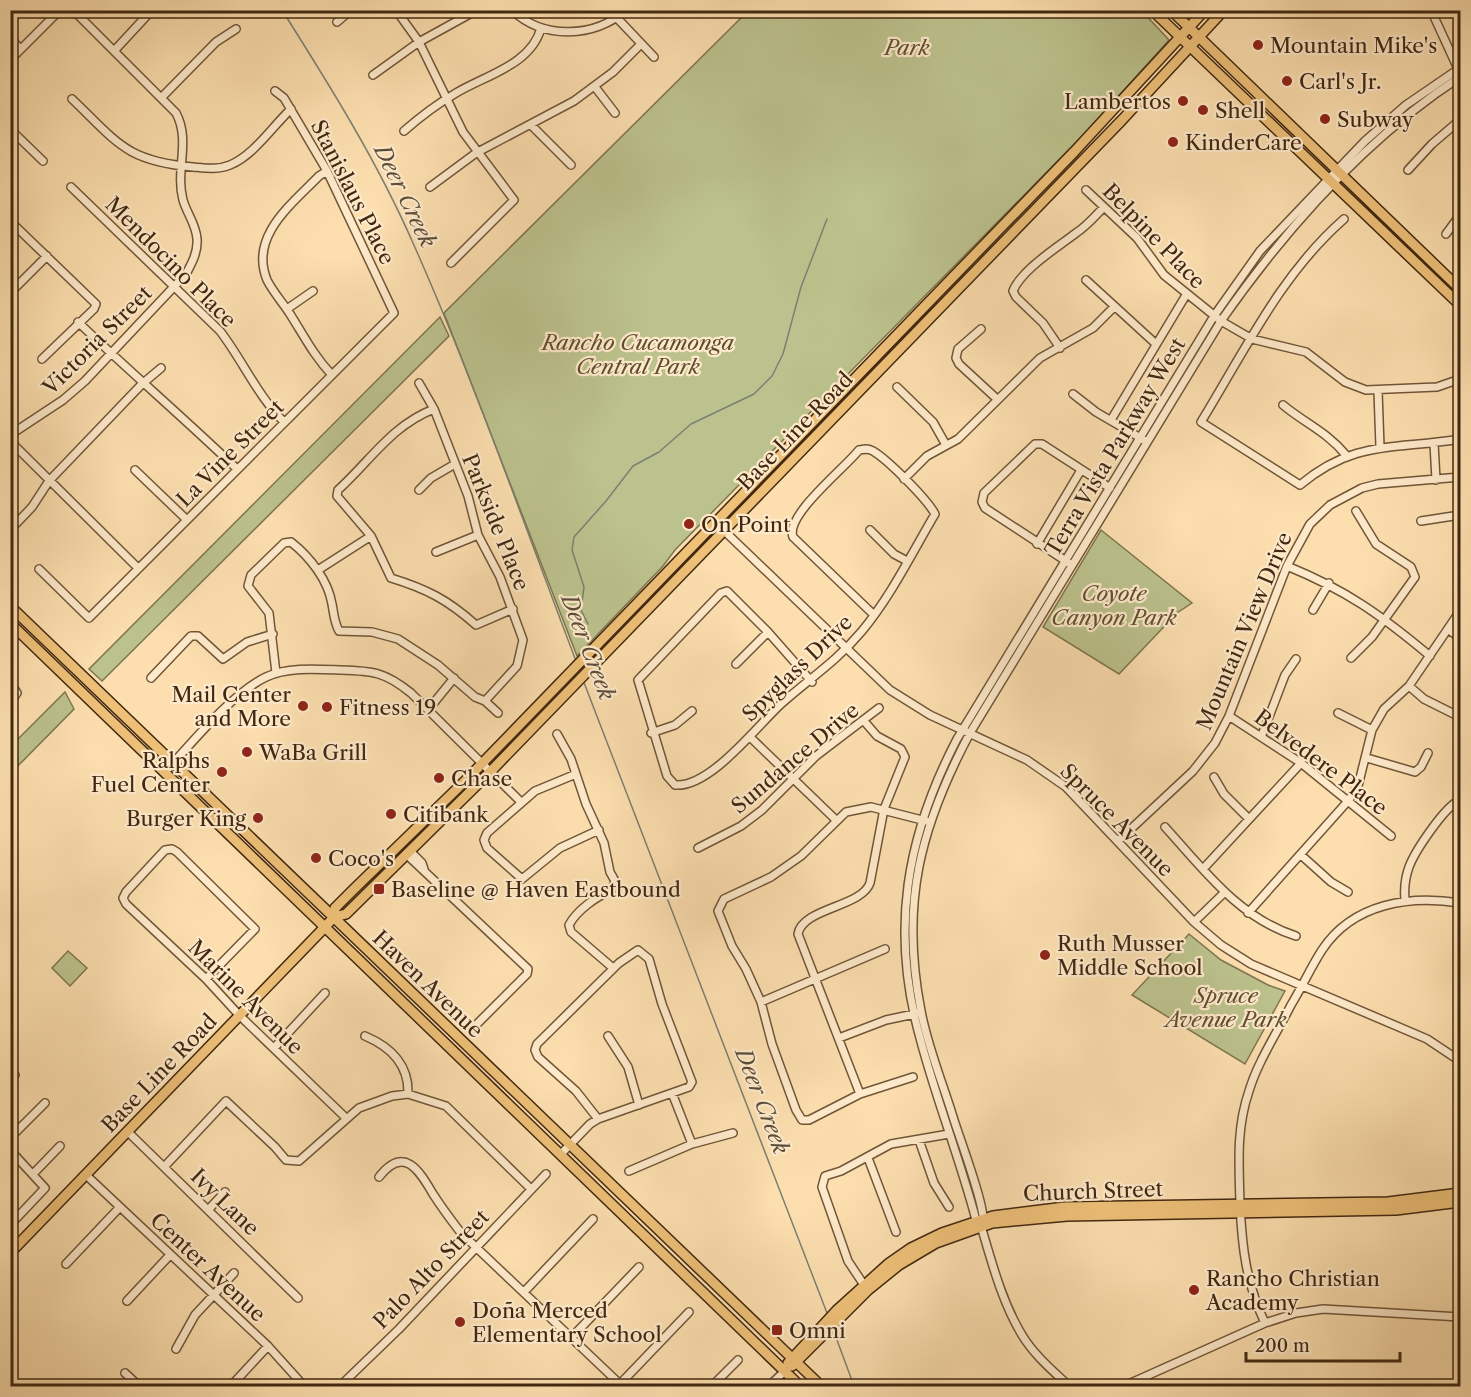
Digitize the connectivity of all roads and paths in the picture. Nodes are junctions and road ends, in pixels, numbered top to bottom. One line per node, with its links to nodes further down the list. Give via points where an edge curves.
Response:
1 (60, 10): 25 (street)
2 (73, 10): 26 (street, Victoria Street)
3 (152, 10): 26 (street)
4 (351, 10): 15 (street)
5 (396, 10): 22 (street)
6 (477, 10): 22 (street)
7 (512, 10): 17 (street)
8 (626, 10): 14 (street)
9 (1152, 10): 20 (main road)
10 (1171, 10): 16 (main road)
11 (1205, 10): 16 (main road, Base Line Road)
12 (1224, 10): 19 (main road, Base Line Road)
13 (1431, 10): 29 (street)
14 (617, 18): 17 (street, via 597,29 579,32); 23 (street)
15 (337, 22)
16 (1189, 27): 19 (main road); 20 (main road, Base Line Road)
17 (541, 28): 35 (street, via 537,42 523,57)
18 (236, 29): 33 (street, via 216,42)
19 (1199, 37): 24 (main road, Base Line Road); 48 (main road)
20 (1179, 38): 24 (main road); 115 (main road, Base Line Road)
21 (10, 39): 25 (street)
22 (419, 42): 30 (street); 35 (street)
23 (641, 44): 27 (street); 31 (street)
24 (1190, 48): 49 (main road); 117 (main road, Base Line Road)
25 (21, 49): 28 (street)
26 (114, 51): 33 (street, Victoria Street)
27 (654, 57)
28 (10, 60)
29 (1460, 72): 48 (street)
30 (373, 75)
31 (595, 87): 37 (street); 39 (street)
32 (275, 91): 36 (street, Stanislaus Place)
33 (162, 97): 45 (street, Victoria Street, via 183,127)
34 (72, 99): 45 (street, via 127,151 153,162)
35 (445, 99): 41 (street); 42 (street)
36 (291, 109): 45 (street, via 246,156 231,165); 47 (street, Stanislaus Place)
37 (615, 113)
38 (1461, 120): 46 (street, via 1433,142)
39 (531, 124): 42 (street); 44 (street)
40 (10, 129): 43 (street)
41 (404, 131)
42 (476, 153): 51 (street); 59 (street, via 514,200)
43 (43, 161)
44 (571, 165)
45 (183, 166): 61 (street, Victoria Street, via 183,200 197,241 194,258)
46 (1408, 170)
47 (327, 171): 68 (street, via 271,229 264,244 262,264 268,282); 69 (street, Stanislaus Place)
48 (1340, 173): 49 (street); 62 (main road)
49 (1331, 182): 66 (main road); 70 (street, Terra Vista Parkway West, via 1260,251); 71 (street, Terra Vista Parkway West, via 1267,257)
50 (71, 187): 61 (street, Mendocino Place)
51 (430, 187)
52 (1086, 190): 53 (street, Belpine Place)
53 (1104, 207): 65 (street, Belpine Place, via 1137,238 1164,275); 76 (street, via 1084,228 1043,258 1013,291)
54 (1461, 215): 57 (street)
55 (1344, 219): 74 (street, via 1275,296)
56 (10, 221): 58 (street)
57 (1446, 234)
58 (47, 256): 64 (street); 72 (street, via 96,304)
59 (451, 263)
60 (1086, 280): 67 (street)
61 (175, 286): 77 (street, Victoria Street); 91 (street, Mendocino Place, via 220,331 261,396)
62 (1461, 289)
63 (313, 291): 68 (street)
64 (10, 293)
65 (1186, 295): 70 (street, Belpine Place); 75 (street)
66 (1461, 305)
67 (1114, 307): 75 (street); 76 (street, via 1093,328)
68 (287, 309): 80 (street, via 312,353)
69 (394, 313): 80 (street, La Vine Street)
70 (1214, 316): 71 (street, Belpine Place); 93 (street, Terra Vista Parkway West)
71 (1221, 321): 74 (street, Belpine Place); 96 (street, Terra Vista Parkway West)
72 (78, 322): 77 (street); 78 (street)
73 (981, 329): 87 (street, via 958,349 956,358)
74 (1252, 339): 85 (street, Belpine Place, via 1306,352 1345,382); 100 (street, via 1201,423 1300,485 1320,468)
75 (1156, 344): 90 (street)
76 (1060, 348): 87 (street, via 1040,358)
77 (110, 353): 83 (street); 92 (street, Victoria Street, via 63,400)
78 (42, 359)
79 (161, 368): 83 (street)
80 (332, 375): 91 (street, La Vine Street)
81 (1461, 379): 85 (street, Belpine Place, via 1437,387)
82 (419, 383): 89 (street, Parkside Place)
83 (142, 384): 102 (street, via 170,404); 108 (street)
84 (897, 387): 98 (street, via 933,422)
85 (1378, 391): 99 (street)
86 (1073, 394): 90 (street)
87 (997, 399): 98 (street, via 958,439)
88 (1283, 405): 100 (street, via 1331,437)
89 (434, 409): 101 (street, Parkside Place); 120 (street, via 408,420 338,490 337,496)
90 (1111, 420): 93 (street)
91 (284, 422): 102 (street, La Vine Street)
92 (10, 435)
93 (1140, 438): 96 (street); 109 (street, Terra Vista Parkway West)
94 (1461, 439): 97 (street)
95 (10, 441): 108 (street)
96 (1148, 442): 124 (street, Terra Vista Parkway West)
97 (1434, 443): 99 (street); 107 (street)
98 (946, 445): 106 (street, via 927,456)
99 (1380, 447): 100 (street)
100 (1346, 455)
101 (454, 464): 110 (street); 119 (street, Parkside Place, via 468,496)
102 (237, 469): 113 (street, La Vine Street)
103 (135, 470): 113 (street)
104 (1081, 470): 109 (street); 121 (street); 121 (street, via 1042,444 1035,444 984,493 982,502 991,513)
105 (1461, 477): 107 (street, Mountain View Drive)
106 (904, 479): 123 (street, Spyglass Drive, via 935,514); 134 (street, via 874,451 859,450 811,499 790,530)
107 (1436, 480): 125 (street, Mountain View Drive, via 1378,484 1345,495 1310,524)
108 (49, 481): 116 (street); 127 (street)
109 (1110, 488): 124 (street, Terra Vista Parkway West)
110 (419, 490)
111 (1356, 511): 135 (street, via 1376,544 1413,572 1412,581)
112 (1461, 515): 114 (street)
113 (186, 519): 127 (street, La Vine Street)
114 (1421, 521)
115 (716, 523): 117 (street, Spruce Avenue); 171 (main road, Base Line Road)
116 (10, 530)
117 (724, 530): 141 (street, Spruce Avenue); 173 (main road, Base Line Road)
118 (870, 530): 123 (street)
119 (478, 535): 122 (street); 131 (street, Parkside Place)
120 (371, 536): 128 (street); 131 (street, via 391,578 423,587 476,625)
121 (1037, 544): 124 (street)
122 (436, 552)
123 (907, 561): 134 (street, Spyglass Drive)
124 (1069, 563): 163 (street, Terra Vista Parkway West)
125 (1287, 566): 129 (street); 159 (street, Mountain View Drive)
126 (39, 568): 127 (street, La Vine Street, via 89,618)
127 (138, 568)
128 (318, 570): 139 (street, via 291,542 284,543 251,575 248,585 269,613); 148 (street, via 327,586 339,631 372,632 398,639)
129 (1329, 583): 132 (street); 135 (street)
130 (10, 606): 170 (main road, Haven Avenue)
131 (513, 609): 152 (street, Parkside Place, via 523,640 522,654 517,666)
132 (1313, 610)
133 (1461, 611): 137 (street)
134 (874, 615): 141 (street, Spyglass Drive)
135 (1386, 619): 142 (street); 144 (street)
136 (10, 623): 174 (main road, Haven Avenue)
137 (1449, 630): 140 (street); 142 (street)
138 (768, 632): 145 (street); 150 (street); 164 (street, via 727,591 721,593 638,680)
139 (273, 634): 146 (street); 147 (street, via 247,642 223,660 198,636 191,636)
140 (1461, 638)
141 (846, 649): 150 (street, Spyglass Drive); 163 (street, Spruce Avenue, via 896,694)
142 (1430, 656): 151 (street)
143 (1296, 658): 166 (street, via 1285,675)
144 (1352, 658)
145 (736, 664)
146 (276, 674): 155 (street, via 373,671 396,681); 170 (street, via 265,677 244,693)
147 (151, 678)
148 (454, 678): 152 (street); 155 (street)
149 (10, 682): 153 (street, via 17,693)
150 (812, 682): 167 (street, Spyglass Drive, via 783,702)
151 (1409, 686): 160 (street, via 1424,699); 162 (street, via 1384,709)
152 (485, 701): 157 (street)
153 (10, 703)
154 (879, 708): 161 (street, Sundance Drive)
155 (428, 710): 171 (street)
156 (692, 711): 164 (street, via 675,725)
157 (498, 713)
158 (1338, 714): 162 (street)
159 (1230, 716): 166 (street, Belvedere Place); 188 (street, Mountain View Drive, via 1193,771)
160 (1461, 717)
161 (864, 721): 177 (street, Sundance Drive, via 827,746); 181 (street, via 877,736 904,752)
162 (1372, 730): 169 (street)
163 (967, 732): 184 (street, Terra Vista Parkway West, via 937,778); 188 (street, Spruce Avenue, via 1027,760 1053,777)
164 (651, 733): 167 (street, Spyglass Drive, via 667,776 675,785 688,783 712,770)
165 (557, 734): 175 (street)
166 (1262, 735): 172 (street, Belvedere Place)
167 (750, 737): 177 (street)
168 (1428, 753): 169 (street, via 1415,772)
169 (1367, 758): 179 (street, via 1358,786)
170 (173, 763): 174 (street); 198 (main road, Haven Avenue)
171 (483, 763): 173 (street); 198 (main road, Base Line Road, via 335,908)
172 (1301, 763): 179 (street, Belvedere Place); 182 (street)
173 (491, 771): 180 (street); 190 (main road, Base Line Road)
174 (165, 772): 200 (main road, Haven Avenue)
175 (576, 774): 180 (street, via 535,791); 186 (street)
176 (1214, 777): 182 (street, via 1224,794)
177 (793, 779): 183 (street); 189 (street, Sundance Drive, via 741,826)
178 (1460, 799): 195 (street, via 1417,852 1406,878)
179 (1348, 801): 187 (street, Belvedere Place); 191 (street)
180 (521, 802): 186 (street, via 484,840 487,848 522,879 560,848)
181 (884, 809): 183 (street, via 859,808); 184 (street); 204 (street, via 868,888 799,927 798,934)
182 (1249, 819): 192 (street)
183 (836, 820): 208 (street, via 801,856 719,905 732,946)
184 (925, 821): 209 (street, Terra Vista Parkway West, via 912,922)
185 (1165, 827): 192 (street)
186 (598, 830): 203 (street, via 615,886 569,925 571,932)
187 (1391, 836)
188 (1118, 841): 199 (street, Spruce Avenue)
189 (698, 848)
190 (408, 853): 198 (main road, Base Line Road, via 346,914); 211 (street, via 528,969)
191 (1301, 855): 194 (street); 197 (street)
192 (1203, 868): 193 (street)
193 (1225, 892): 197 (street); 199 (street)
194 (1348, 892)
195 (1405, 900): 196 (street); 206 (street, via 1367,912 1335,934)
196 (1461, 903)
197 (1248, 913): 201 (street)
198 (334, 918): 200 (main road, Base Line Road); 231 (main road, Haven Avenue)
199 (1194, 922): 206 (street, Spruce Avenue, via 1239,957)
200 (324, 928): 210 (main road, Base Line Road); 234 (main road, Haven Avenue)
201 (1296, 936)
202 (885, 948): 204 (street)
203 (613, 968): 219 (street, via 638,950 645,954 692,1082); 224 (street, via 535,1050)
204 (816, 978): 208 (street); 214 (street)
205 (206, 979): 205 (street, Marine Avenue, via 123,898 165,850 172,849 255,929); 210 (street, Marine Avenue)
206 (1302, 986): 216 (street, Spruce Avenue, via 1427,1039); 251 (street, via 1250,1088 1242,1114 1238,1133)
207 (325, 993): 215 (street)
208 (761, 1002): 220 (street, via 772,1044 802,1120)
209 (918, 1013): 214 (street); 227 (street, Terra Vista Parkway West); 253 (street, Terra Vista Parkway West)
210 (239, 1015): 215 (street, Marine Avenue); 225 (main road, Base Line Road)
211 (473, 1028)
212 (365, 1036): 218 (street, via 381,1043 402,1064)
213 (608, 1036): 222 (street, via 628,1067)
214 (839, 1038): 220 (street)
215 (274, 1048): 223 (street, Marine Avenue)
216 (1461, 1061)
217 (913, 1077): 220 (street)
218 (408, 1094): 223 (street, via 366,1105); 244 (street, via 446,1107)
219 (672, 1094): 222 (street); 230 (street)
220 (860, 1094)
221 (45, 1103): 228 (street)
222 (639, 1106): 224 (street)
223 (346, 1119): 238 (street, via 293,1163 226,1101)
224 (598, 1119): 231 (street)
225 (128, 1132): 238 (street, Ivy Lane); 242 (main road, Base Line Road)
226 (733, 1133): 230 (street)
227 (949, 1134): 229 (street); 253 (street, Terra Vista Parkway West)
228 (10, 1138)
229 (919, 1140): 235 (street, via 891,1144); 248 (street, via 931,1176)
230 (692, 1144): 239 (street)
231 (569, 1145): 234 (street); 274 (main road, Haven Avenue)
232 (60, 1146): 240 (street)
233 (10, 1150): 236 (street)
234 (561, 1154): 275 (main road, Haven Avenue)
235 (868, 1158): 255 (street); 262 (street, via 822,1180 848,1261)
236 (18, 1159): 237 (street); 240 (street)
237 (10, 1166)
238 (165, 1166): 250 (street, Ivy Lane)
239 (629, 1171)
240 (33, 1174): 254 (street, via 44,1186 43,1192)
241 (546, 1174): 244 (street, Palo Alto Street)
242 (86, 1175): 249 (street, Center Avenue); 257 (main road, Base Line Road)
243 (379, 1177): 256 (street, via 389,1164 401,1161 413,1165 450,1219)
244 (531, 1189): 256 (street, Palo Alto Street)
245 (225, 1192): 250 (street)
246 (1461, 1193): 251 (main road, Church Street, via 1388,1202)
247 (1461, 1202): 251 (main road, Church Street, via 1396,1210)
248 (949, 1207)
249 (120, 1208): 258 (street, Center Avenue); 259 (street)
250 (209, 1209): 265 (street, Ivy Lane)
251 (1240, 1209): 253 (main road, Church Street, via 1065,1208 1012,1212); 269 (street, via 1246,1272)
252 (592, 1219): 263 (street)
253 (980, 1221): 262 (main road, Church Street, via 911,1248); 286 (street, Terra Vista Parkway West, via 1000,1287 1022,1336)
254 (10, 1225)
255 (896, 1232)
256 (476, 1246): 263 (street); 281 (street, Palo Alto Street)
257 (10, 1253)
258 (170, 1255): 264 (street, Center Avenue); 266 (street)
259 (66, 1264)
260 (639, 1267): 270 (street)
261 (234, 1274): 264 (street)
262 (866, 1287): 274 (main road, Church Street)
263 (524, 1292): 270 (street)
264 (214, 1295): 271 (street, Center Avenue); 272 (street, via 195,1315)
265 (298, 1298)
266 (127, 1300)
267 (689, 1312): 277 (street)
268 (1461, 1317): 269 (street, via 1323,1310)
269 (1265, 1323): 287 (street)
270 (571, 1338): 277 (street)
271 (268, 1346): 279 (street); 280 (street, Center Avenue)
272 (176, 1349)
273 (738, 1360): 282 (street)
274 (794, 1360): 275 (main road, Church Street); 285 (main road, Haven Avenue)
275 (784, 1371): 283 (street, Church Street); 284 (main road, Haven Avenue)
276 (125, 1373): 278 (street)
277 (621, 1385)
278 (139, 1386)
279 (231, 1386)
280 (304, 1386)
281 (340, 1386)
282 (712, 1386)
283 (769, 1386)
284 (800, 1386)
285 (821, 1386)
286 (1069, 1386)
287 (1124, 1386)

